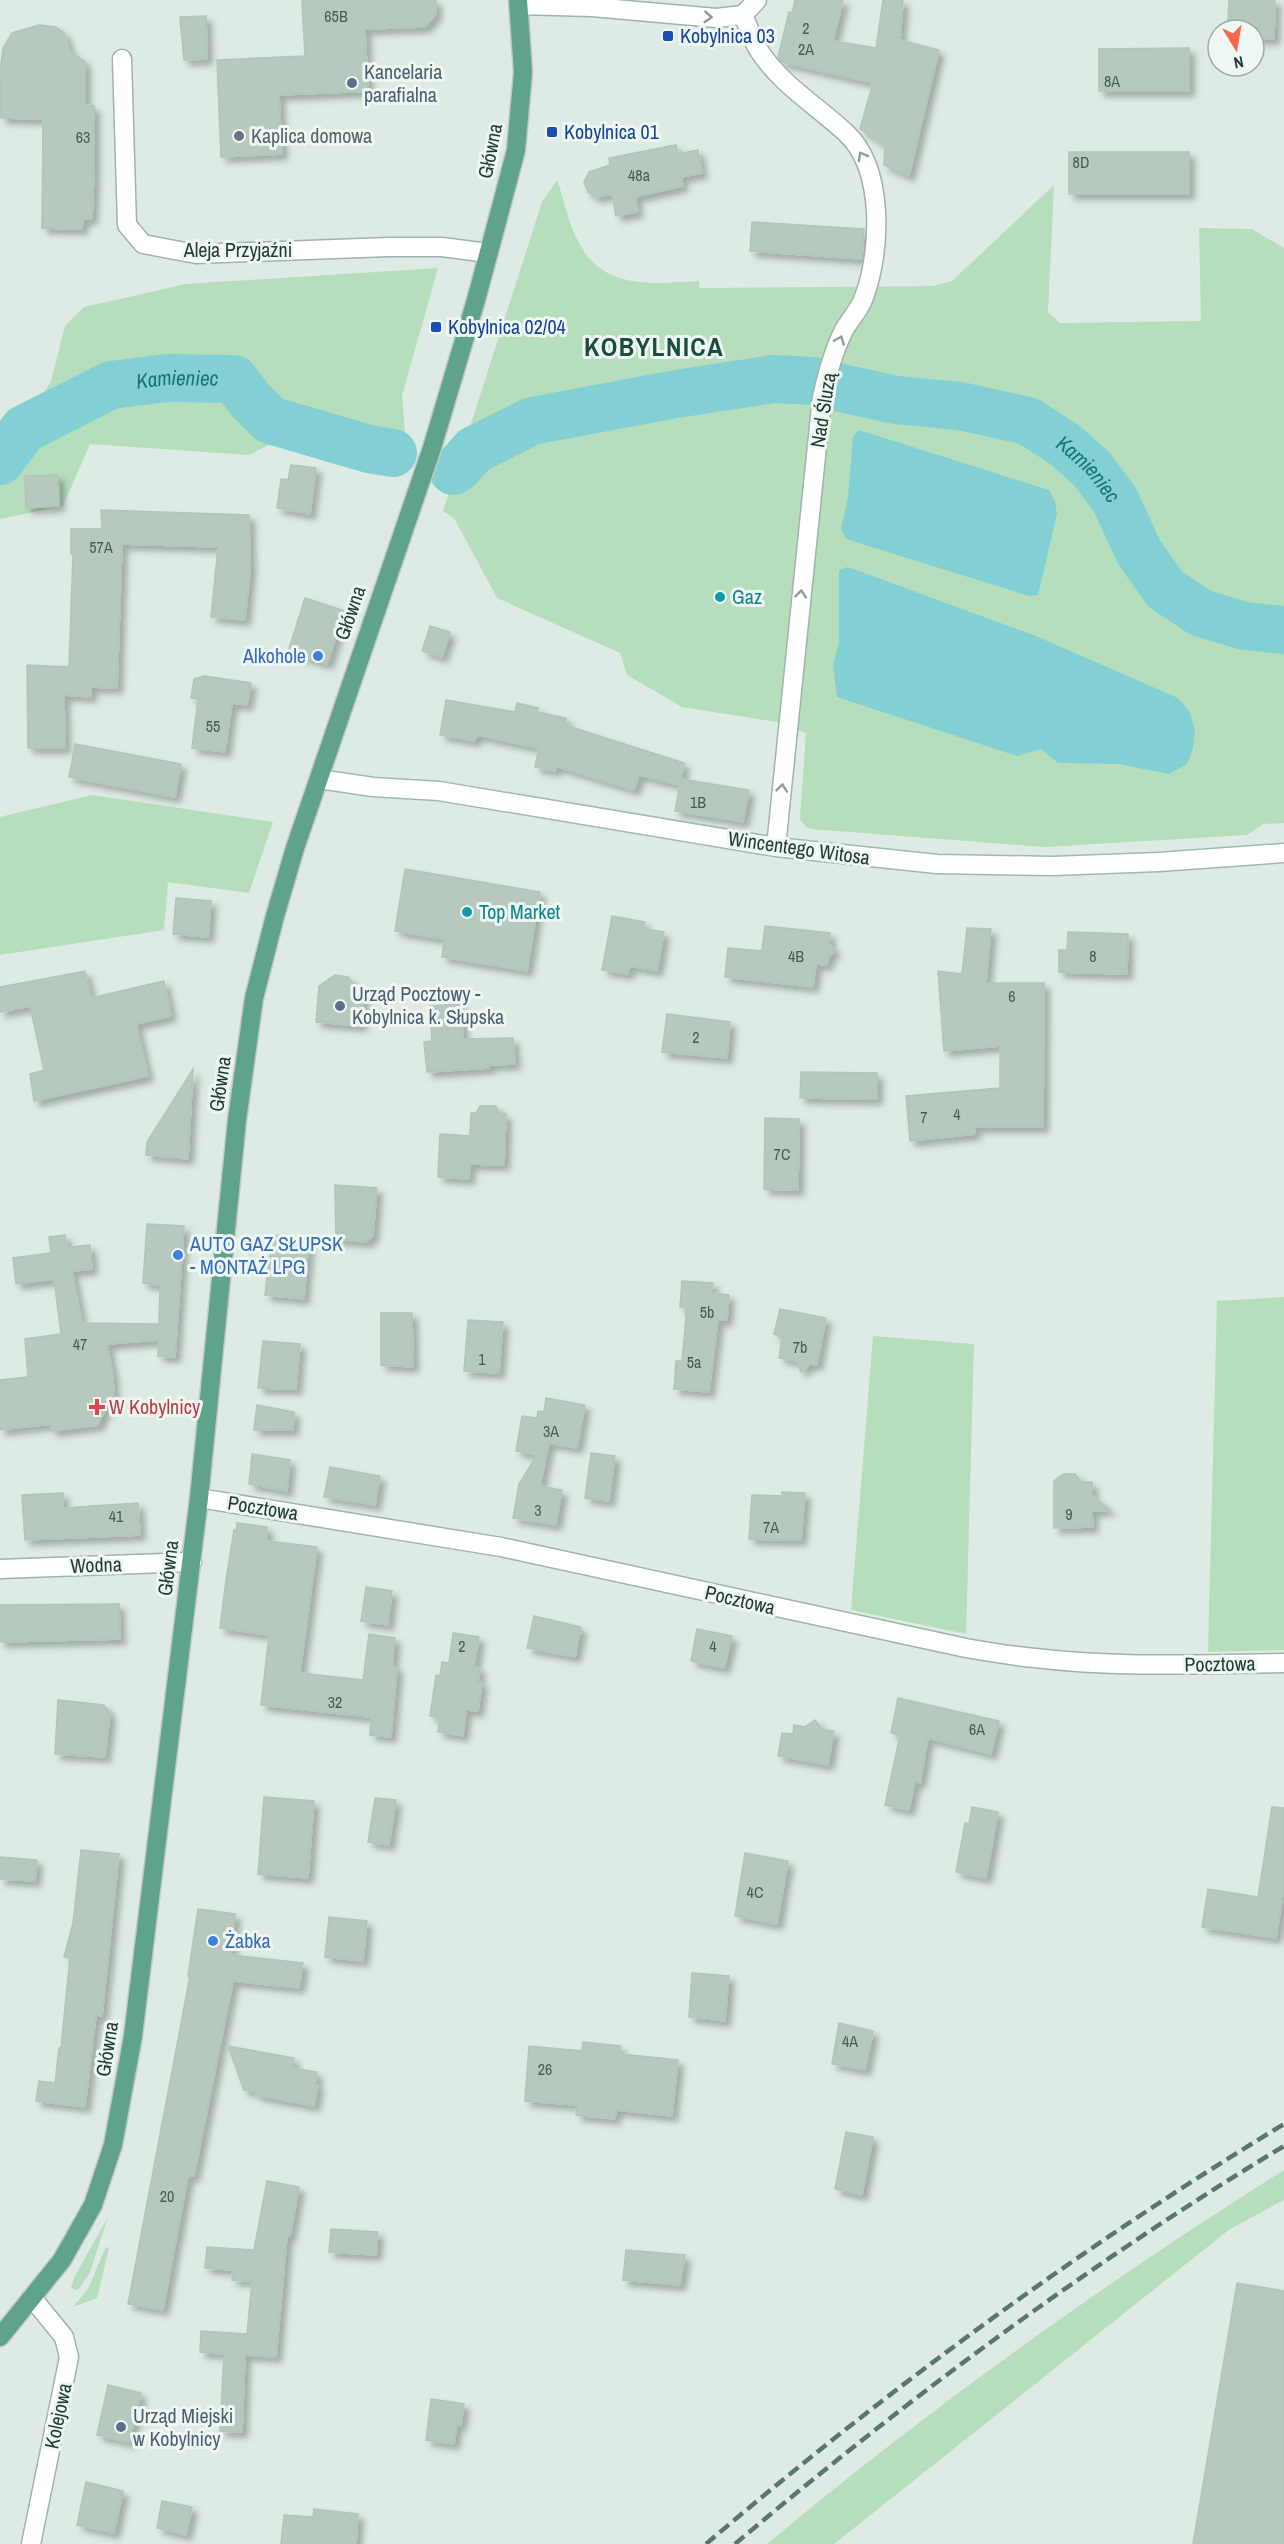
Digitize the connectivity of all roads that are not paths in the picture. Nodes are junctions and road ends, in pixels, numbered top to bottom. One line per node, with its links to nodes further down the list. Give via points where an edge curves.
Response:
1 (757, 0): 3 (street)
2 (518, 3): 3 (street, one-way to 3, via 716,18); 5 (main road, Główna, via 523,72 516,150)
3 (743, 15): 7 (street, Nad Śluzą, one-way to 3, via 822,397 843,332 864,299 871,273 876,212 868,167 860,150 771,66)
4 (122, 59): 5 (street, Aleja Przyjaźni, via 127,225 143,244 196,254 388,247 442,247)
5 (488, 253): 6 (main road, Główna, via 432,448)
6 (319, 779): 7 (street, Wincentego Witosa, via 439,791); 9 (main road, Główna, via 275,916 254,998 235,1143)
7 (776, 847): 8 (street, Wincentego Witosa, via 937,864 1041,866)
8 (1284, 853)
9 (199, 1498): 10 (main road, Główna); 12 (street, Pocztowa, via 501,1547 966,1648 1070,1661 1170,1665)
10 (192, 1562): 11 (street, Wodna); 13 (main road, Główna, via 133,2036 113,2145 93,2205 62,2260)
11 (0, 1569)
12 (1284, 1663)
13 (33, 2299): 14 (main road); 15 (street, Kolejowa, via 64,2337 69,2357)
14 (0, 2337)
15 (31, 2544)

